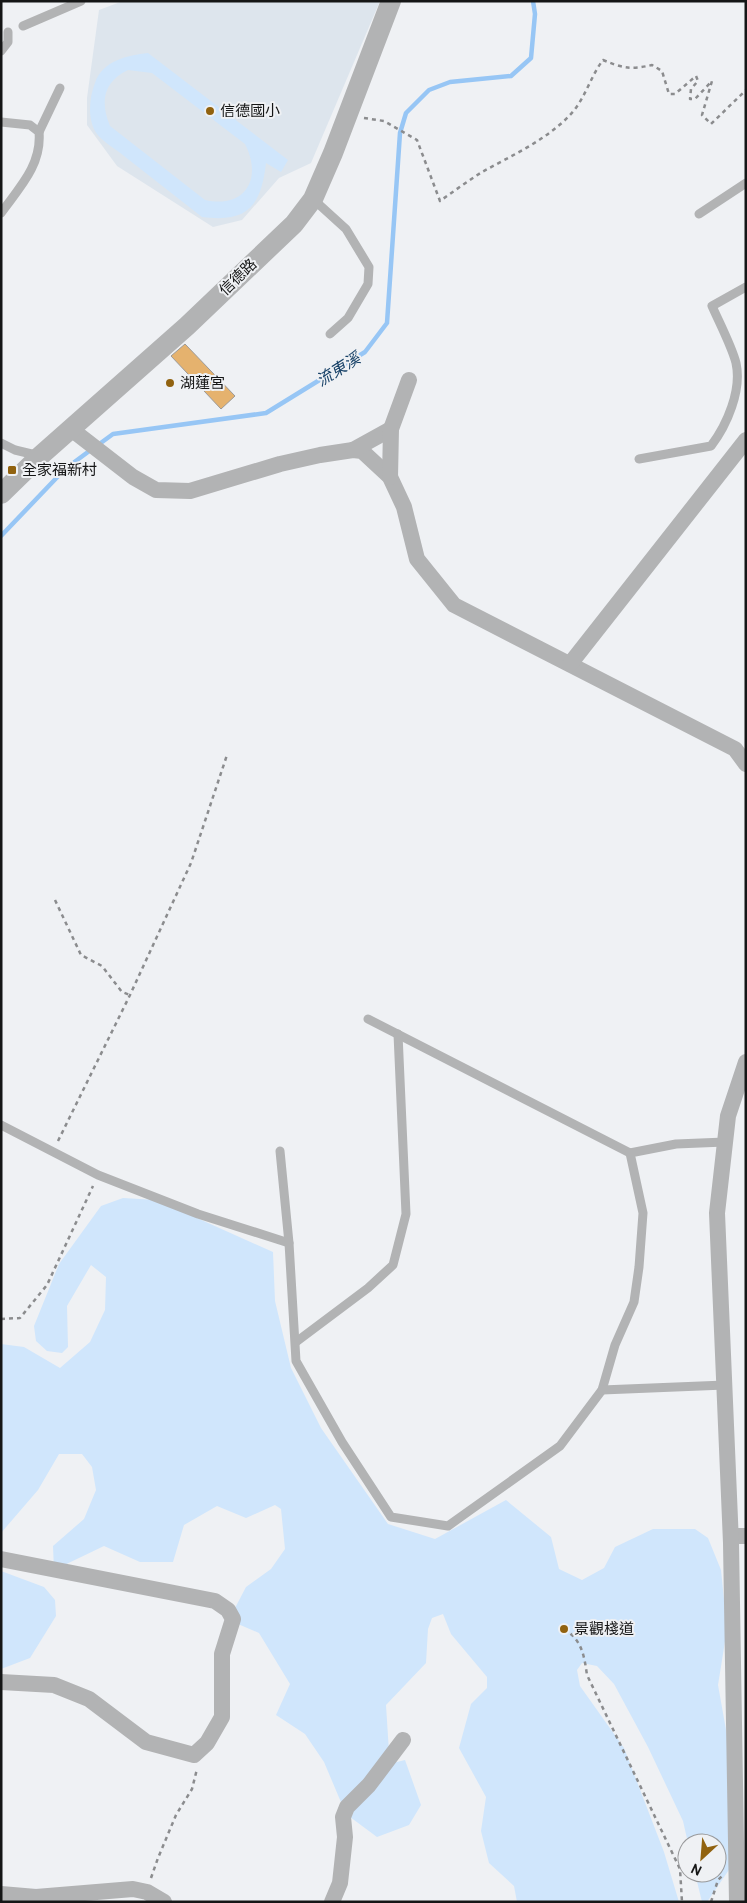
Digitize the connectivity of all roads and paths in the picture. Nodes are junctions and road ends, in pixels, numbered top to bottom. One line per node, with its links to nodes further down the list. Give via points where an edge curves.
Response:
1 (81, 1): 3 (lane)
2 (391, 1): 8 (street, 信德路)
3 (23, 26)
4 (8, 32): 5 (lane, via 8,42)
5 (1, 51)
6 (60, 88): 10 (lane)
7 (746, 90): 8 (path, via 711,124 702,115 712,81 695,99 690,98 698,81 696,76 675,94 669,94 662,71 652,65 622,68 603,60 586,93 569,116 533,143 440,201 417,140 384,121)
8 (348, 115): 12 (street, 信德路)
9 (1, 122): 10 (lane, via 30,124)
10 (39, 132): 13 (lane, via 34,168)
11 (746, 183): 14 (lane)
12 (313, 199): 16 (lane, via 346,229 369,267 368,284 348,318); 19 (street, 信德路, via 294,224)
13 (1, 214)
14 (699, 214)
15 (746, 287): 24 (lane, via 712,306 736,364 736,393 721,432 711,446)
16 (330, 334)
17 (409, 380): 18 (street)
18 (391, 429): 22 (street); 25 (street)
19 (77, 433): 22 (street, via 133,477 156,490 190,491 280,464); 23 (street, 信德路)
20 (746, 440): 27 (street)
21 (1, 443): 23 (lane)
22 (353, 450): 25 (street, via 362,451)
23 (40, 456): 26 (street, 信德路)
24 (639, 459)
25 (390, 477): 27 (street, via 404,507 417,559 454,604)
26 (1, 494)
27 (570, 664): 29 (street, via 735,749)
28 (227, 755): 31 (path, via 191,863)
29 (746, 764)
30 (55, 900): 31 (path, via 81,955 102,966 122,992)
31 (130, 995): 38 (path)
32 (368, 1019): 33 (lane)
33 (398, 1034): 39 (lane); 43 (lane, via 406,1214 393,1265)
34 (746, 1062): 36 (street, via 728,1116)
35 (1, 1125): 38 (lane)
36 (725, 1142): 39 (lane, via 676,1144); 44 (street, via 717,1213)
37 (280, 1151): 41 (lane)
38 (53, 1152): 40 (lane)
39 (630, 1153): 45 (lane, via 643,1212 639,1267 634,1302 615,1345)
40 (98, 1175): 41 (lane, via 198,1214); 42 (path, via 47,1285 20,1318)
41 (289, 1243): 43 (lane)
42 (1, 1319)
43 (296, 1342): 45 (lane, via 296,1361 342,1442 392,1517 448,1526 560,1446)
44 (725, 1384): 45 (lane); 46 (street)
45 (602, 1390)
46 (738, 1536): 57 (street)
47 (1, 1559): 51 (street, via 215,1601 228,1610 233,1619 222,1654 222,1717 207,1743)
48 (564, 1629): 56 (path, via 581,1647 587,1675 680,1869)
49 (1, 1682): 51 (street, via 54,1685 89,1699 146,1742)
50 (403, 1740): 55 (street, via 369,1785 347,1807 343,1817 345,1837 340,1883)
51 (194, 1754): 52 (path, via 198,1767 192,1789 176,1815)
52 (147, 1892): 53 (street, via 133,1889 36,1897); 54 (street)
53 (1, 1894)
54 (164, 1902)
55 (332, 1902)
56 (682, 1902)
57 (737, 1902)

